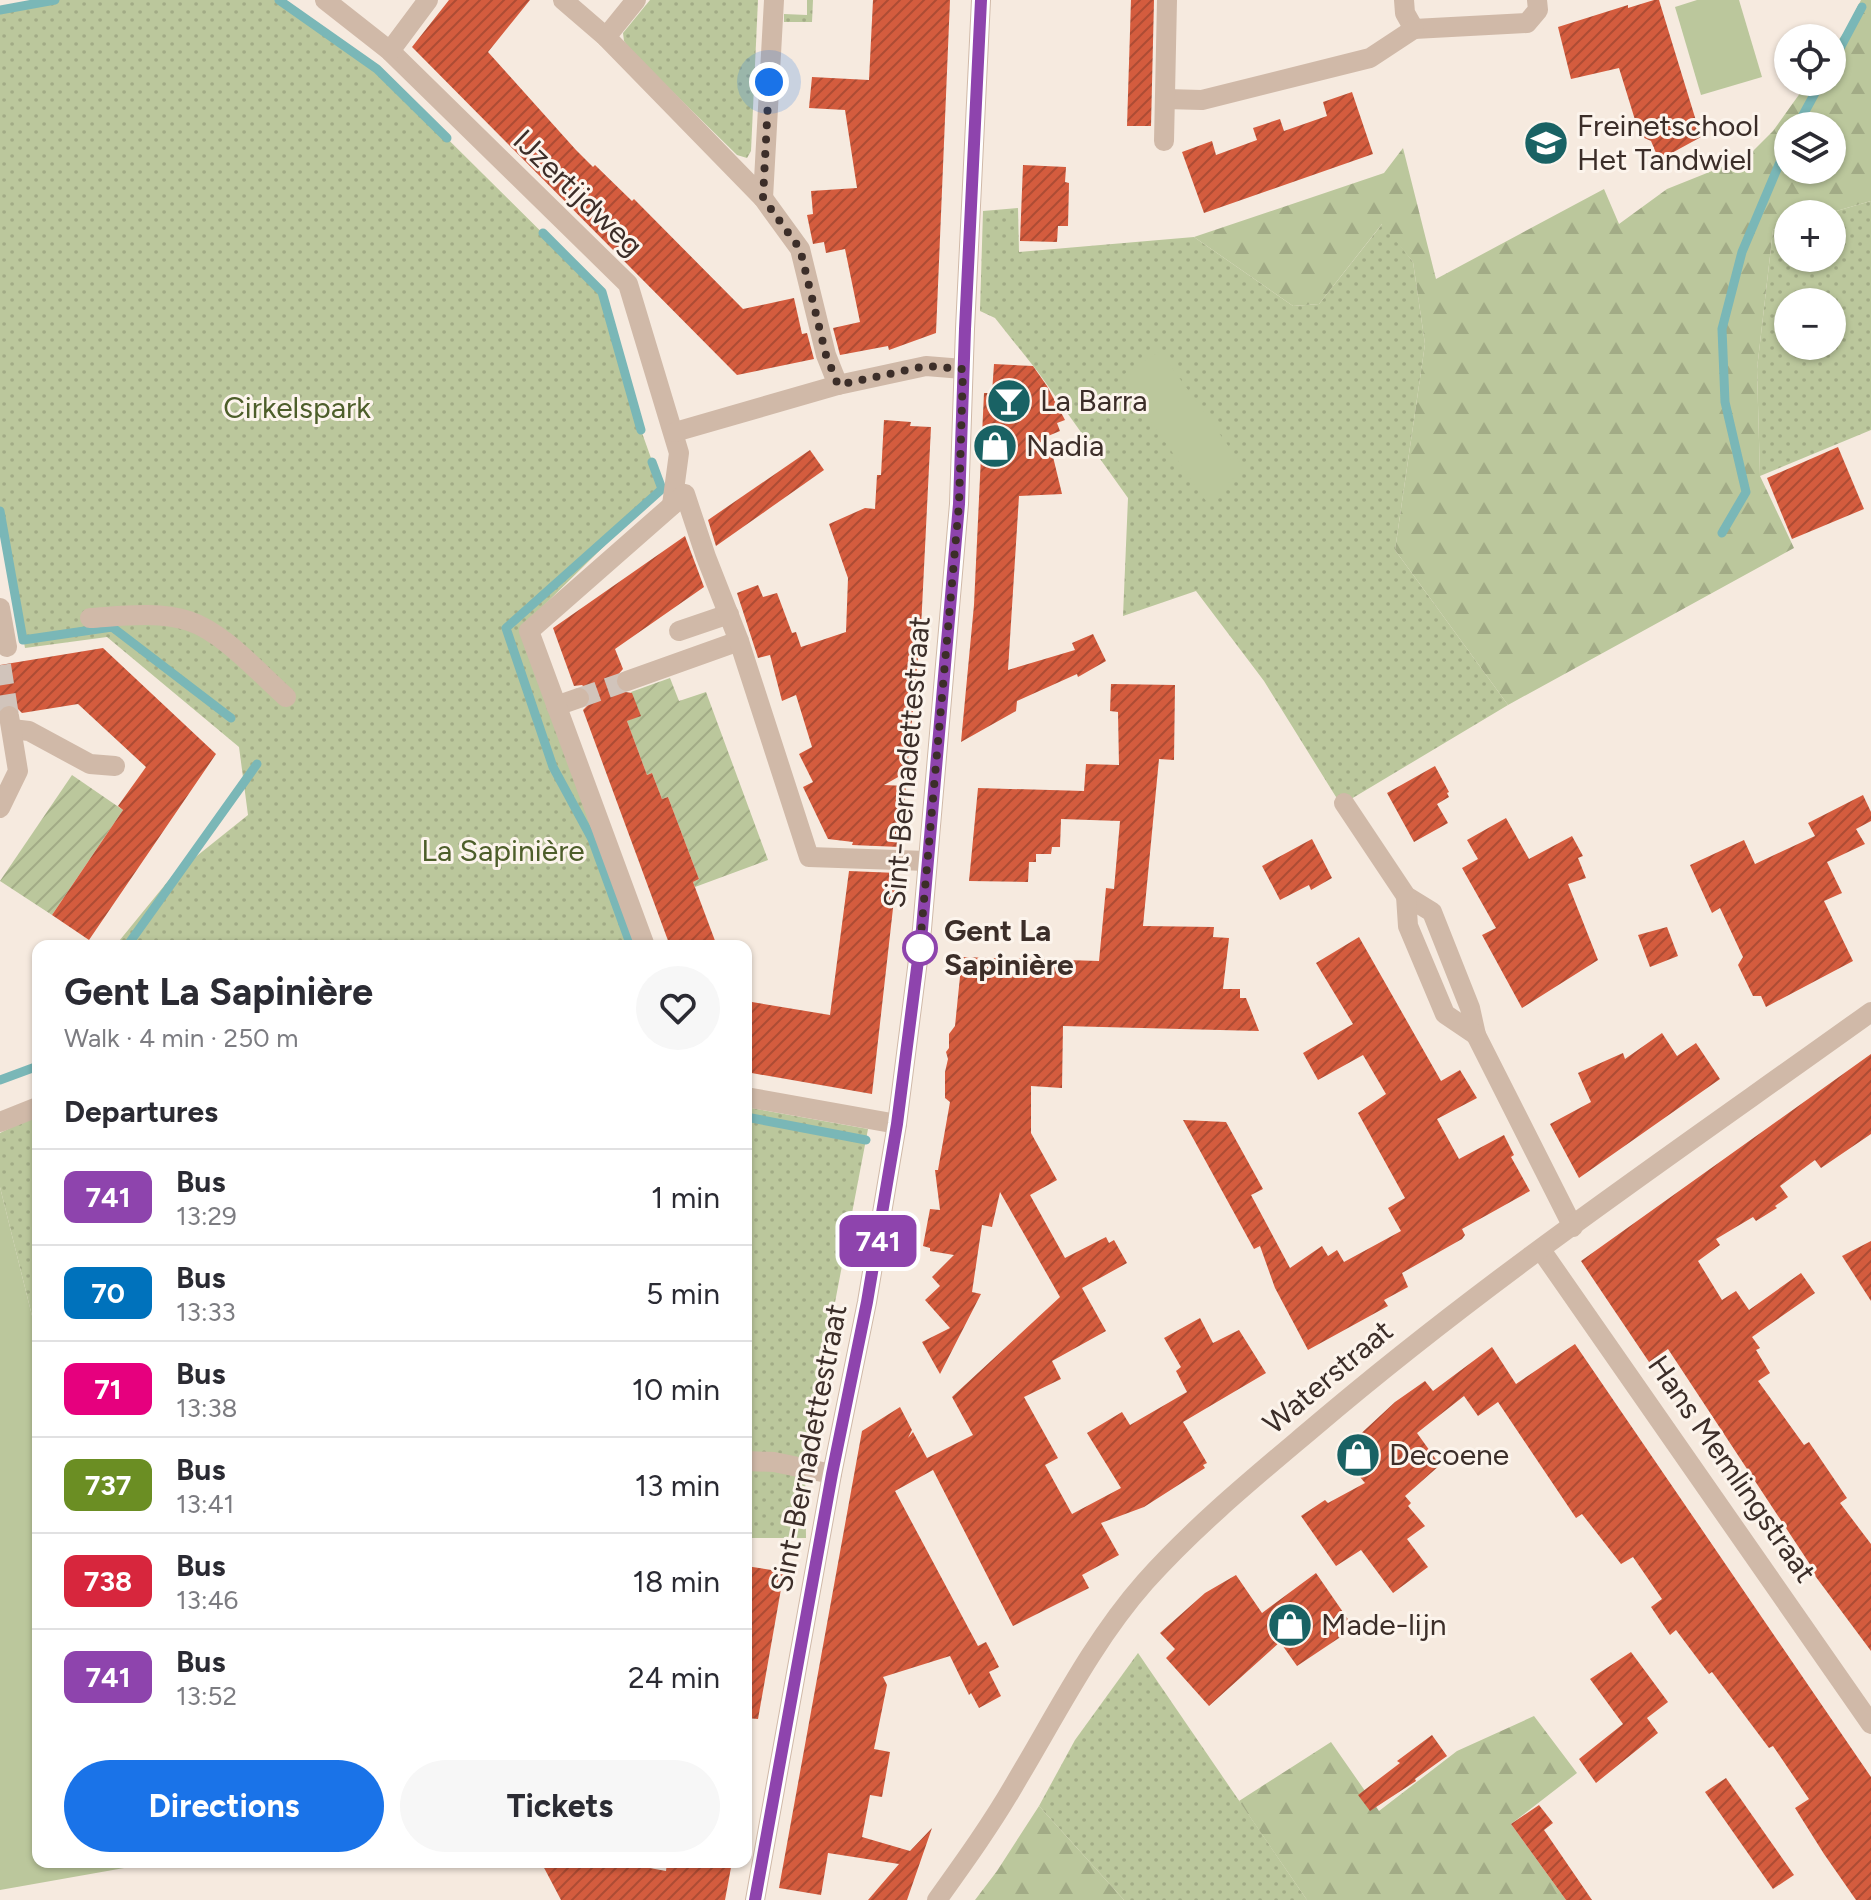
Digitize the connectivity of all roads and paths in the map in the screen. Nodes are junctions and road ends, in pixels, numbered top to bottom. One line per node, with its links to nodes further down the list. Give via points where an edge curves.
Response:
1 (325, 0): 12 (street, IJzertijdweg)
2 (428, 0): 12 (street)
3 (563, 0): 11 (street)
4 (636, 0): 11 (street)
5 (774, 0): 15 (street)
6 (981, 0): 16 (street, Sint-Bernadettestraat)
7 (1167, 0): 13 (street)
8 (1404, 0): 10 (street)
9 (1537, 0): 10 (street, via 1538,10 1527,23)
10 (1414, 29): 13 (street, via 1370,58 1202,100)
11 (606, 37): 15 (street)
12 (390, 51): 18 (street, IJzertijdweg, via 628,284)
13 (1165, 99): 14 (street)
14 (1164, 141)
15 (763, 198): 17 (street, via 800,249)
16 (963, 369): 17 (street, via 926,366); 33 (street, Sint-Bernadettestraat, via 959,504)
17 (838, 385): 18 (street)
18 (675, 432): 19 (street, IJzertijdweg)
19 (679, 500): 21 (street); 29 (street, via 529,631)
20 (0, 608): 25 (street)
21 (729, 614): 23 (street); 24 (street)
22 (90, 618): 27 (street, via 138,614 189,621 224,641)
23 (679, 631)
24 (739, 641): 26 (street); 33 (street, via 809,857)
25 (3, 653)
26 (627, 681)
27 (286, 697)
28 (579, 698): 29 (street)
29 (556, 706): 34 (street)
30 (115, 766): 32 (street, via 90,764 10,722 18,771)
31 (1344, 803): 40 (street, via 1406,896 1432,912 1476,1035)
32 (0, 808)
33 (927, 861): 39 (street, Sint-Bernadettestraat)
34 (643, 940)
35 (1871, 1012): 40 (street, Waterstraat)
36 (752, 1098): 39 (street)
37 (32, 1109): 38 (street)
38 (0, 1122)
39 (897, 1124): 43 (street, Sint-Bernadettestraat)
40 (1573, 1227): 41 (street, Waterstraat)
41 (1541, 1250): 44 (street, Hans Memlingstraat); 46 (street, Waterstraat, via 1361,1387 1250,1481 1153,1574 1105,1635 1009,1794)
42 (752, 1461): 43 (street)
43 (832, 1474): 45 (street, Sint-Bernadettestraat)
44 (1871, 1724)
45 (755, 1900)
46 (937, 1900)

